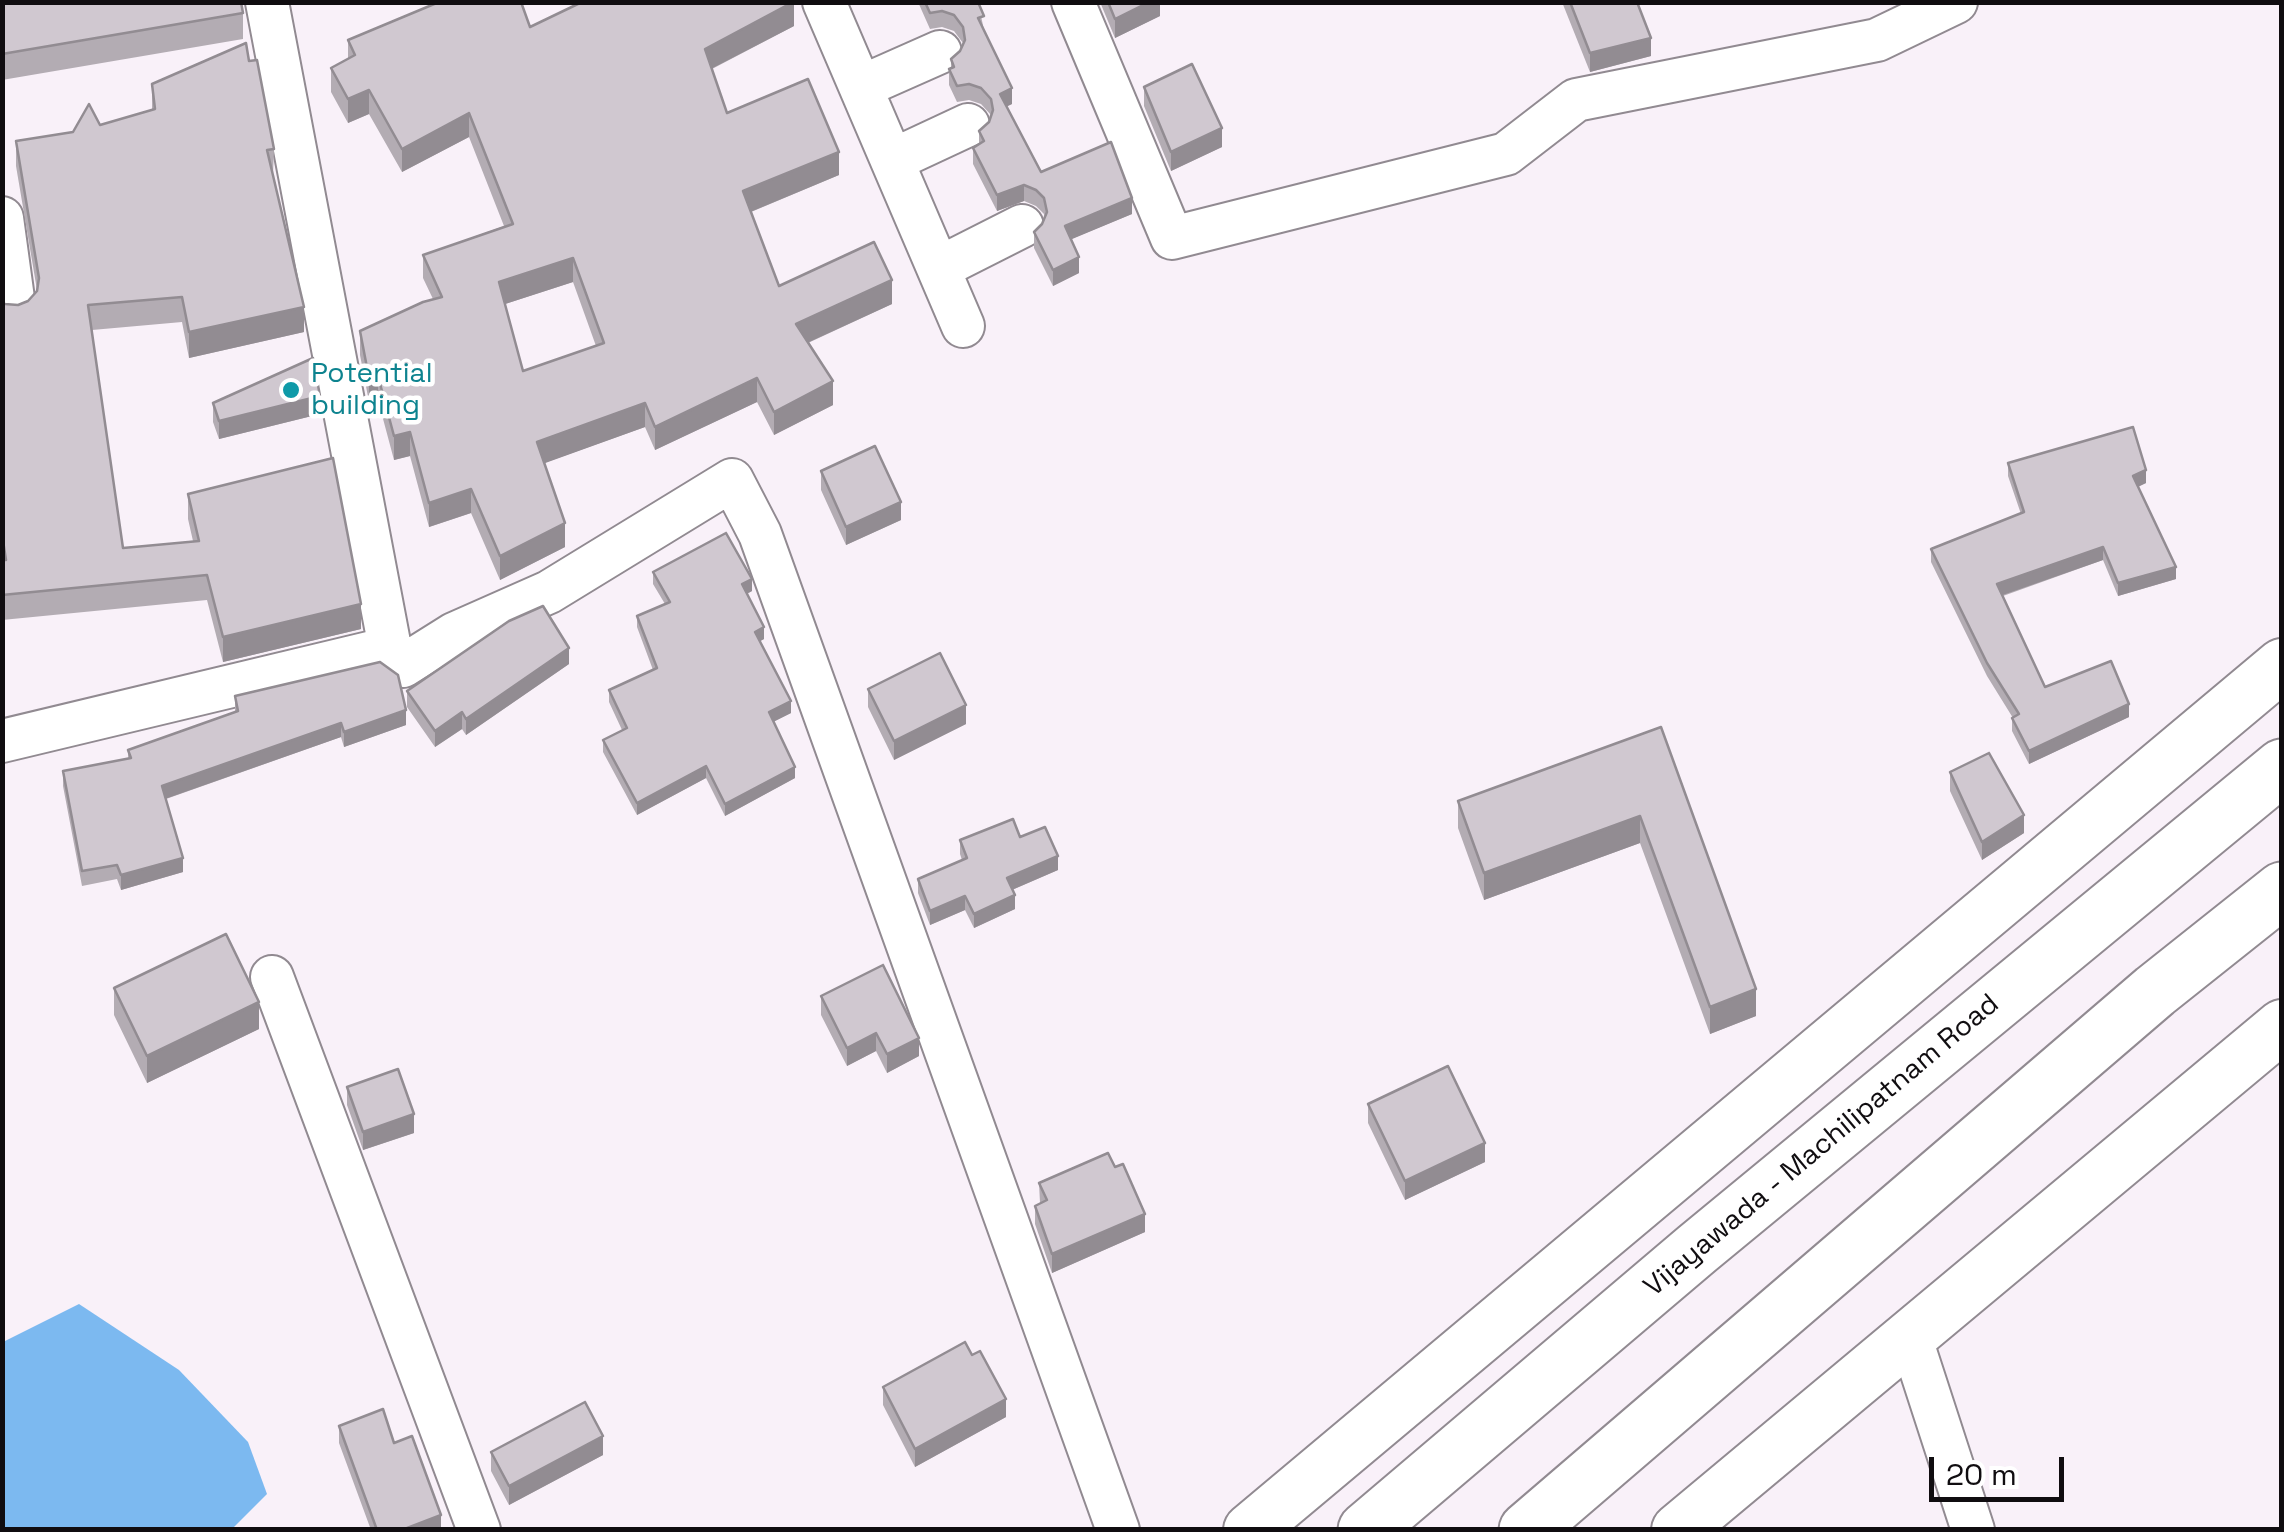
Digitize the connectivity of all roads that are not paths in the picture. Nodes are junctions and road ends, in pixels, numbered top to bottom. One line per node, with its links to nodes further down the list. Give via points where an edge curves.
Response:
1 (267, 2): 14 (street)
2 (1073, 2): 3 (street, via 1172,238 1506,154 1576,100 1877,40)
3 (1956, 2)
4 (838, 8): 6 (street)
5 (940, 52): 6 (street)
6 (861, 87): 8 (street)
7 (968, 125): 8 (street)
8 (893, 160): 11 (street)
9 (2, 218): 12 (street)
10 (1022, 226): 11 (street)
11 (939, 268): 13 (street)
12 (14, 306)
13 (963, 326)
14 (390, 648): 16 (street); 23 (street, via 403,666 454,634 548,592 732,480 760,534)
15 (2282, 666): 24 (street)
16 (2, 741)
17 (2282, 767): 25 (highway, Vijayawada - Machilipatnam Road)
18 (2282, 890): 26 (highway)
19 (272, 977): 22 (street)
20 (2282, 1026): 21 (street)
21 (1910, 1336): 27 (street); 28 (street)
22 (479, 1530)
23 (1118, 1530)
24 (1250, 1530)
25 (1366, 1530)
26 (1527, 1530)
27 (1678, 1530)
28 (1972, 1530)

